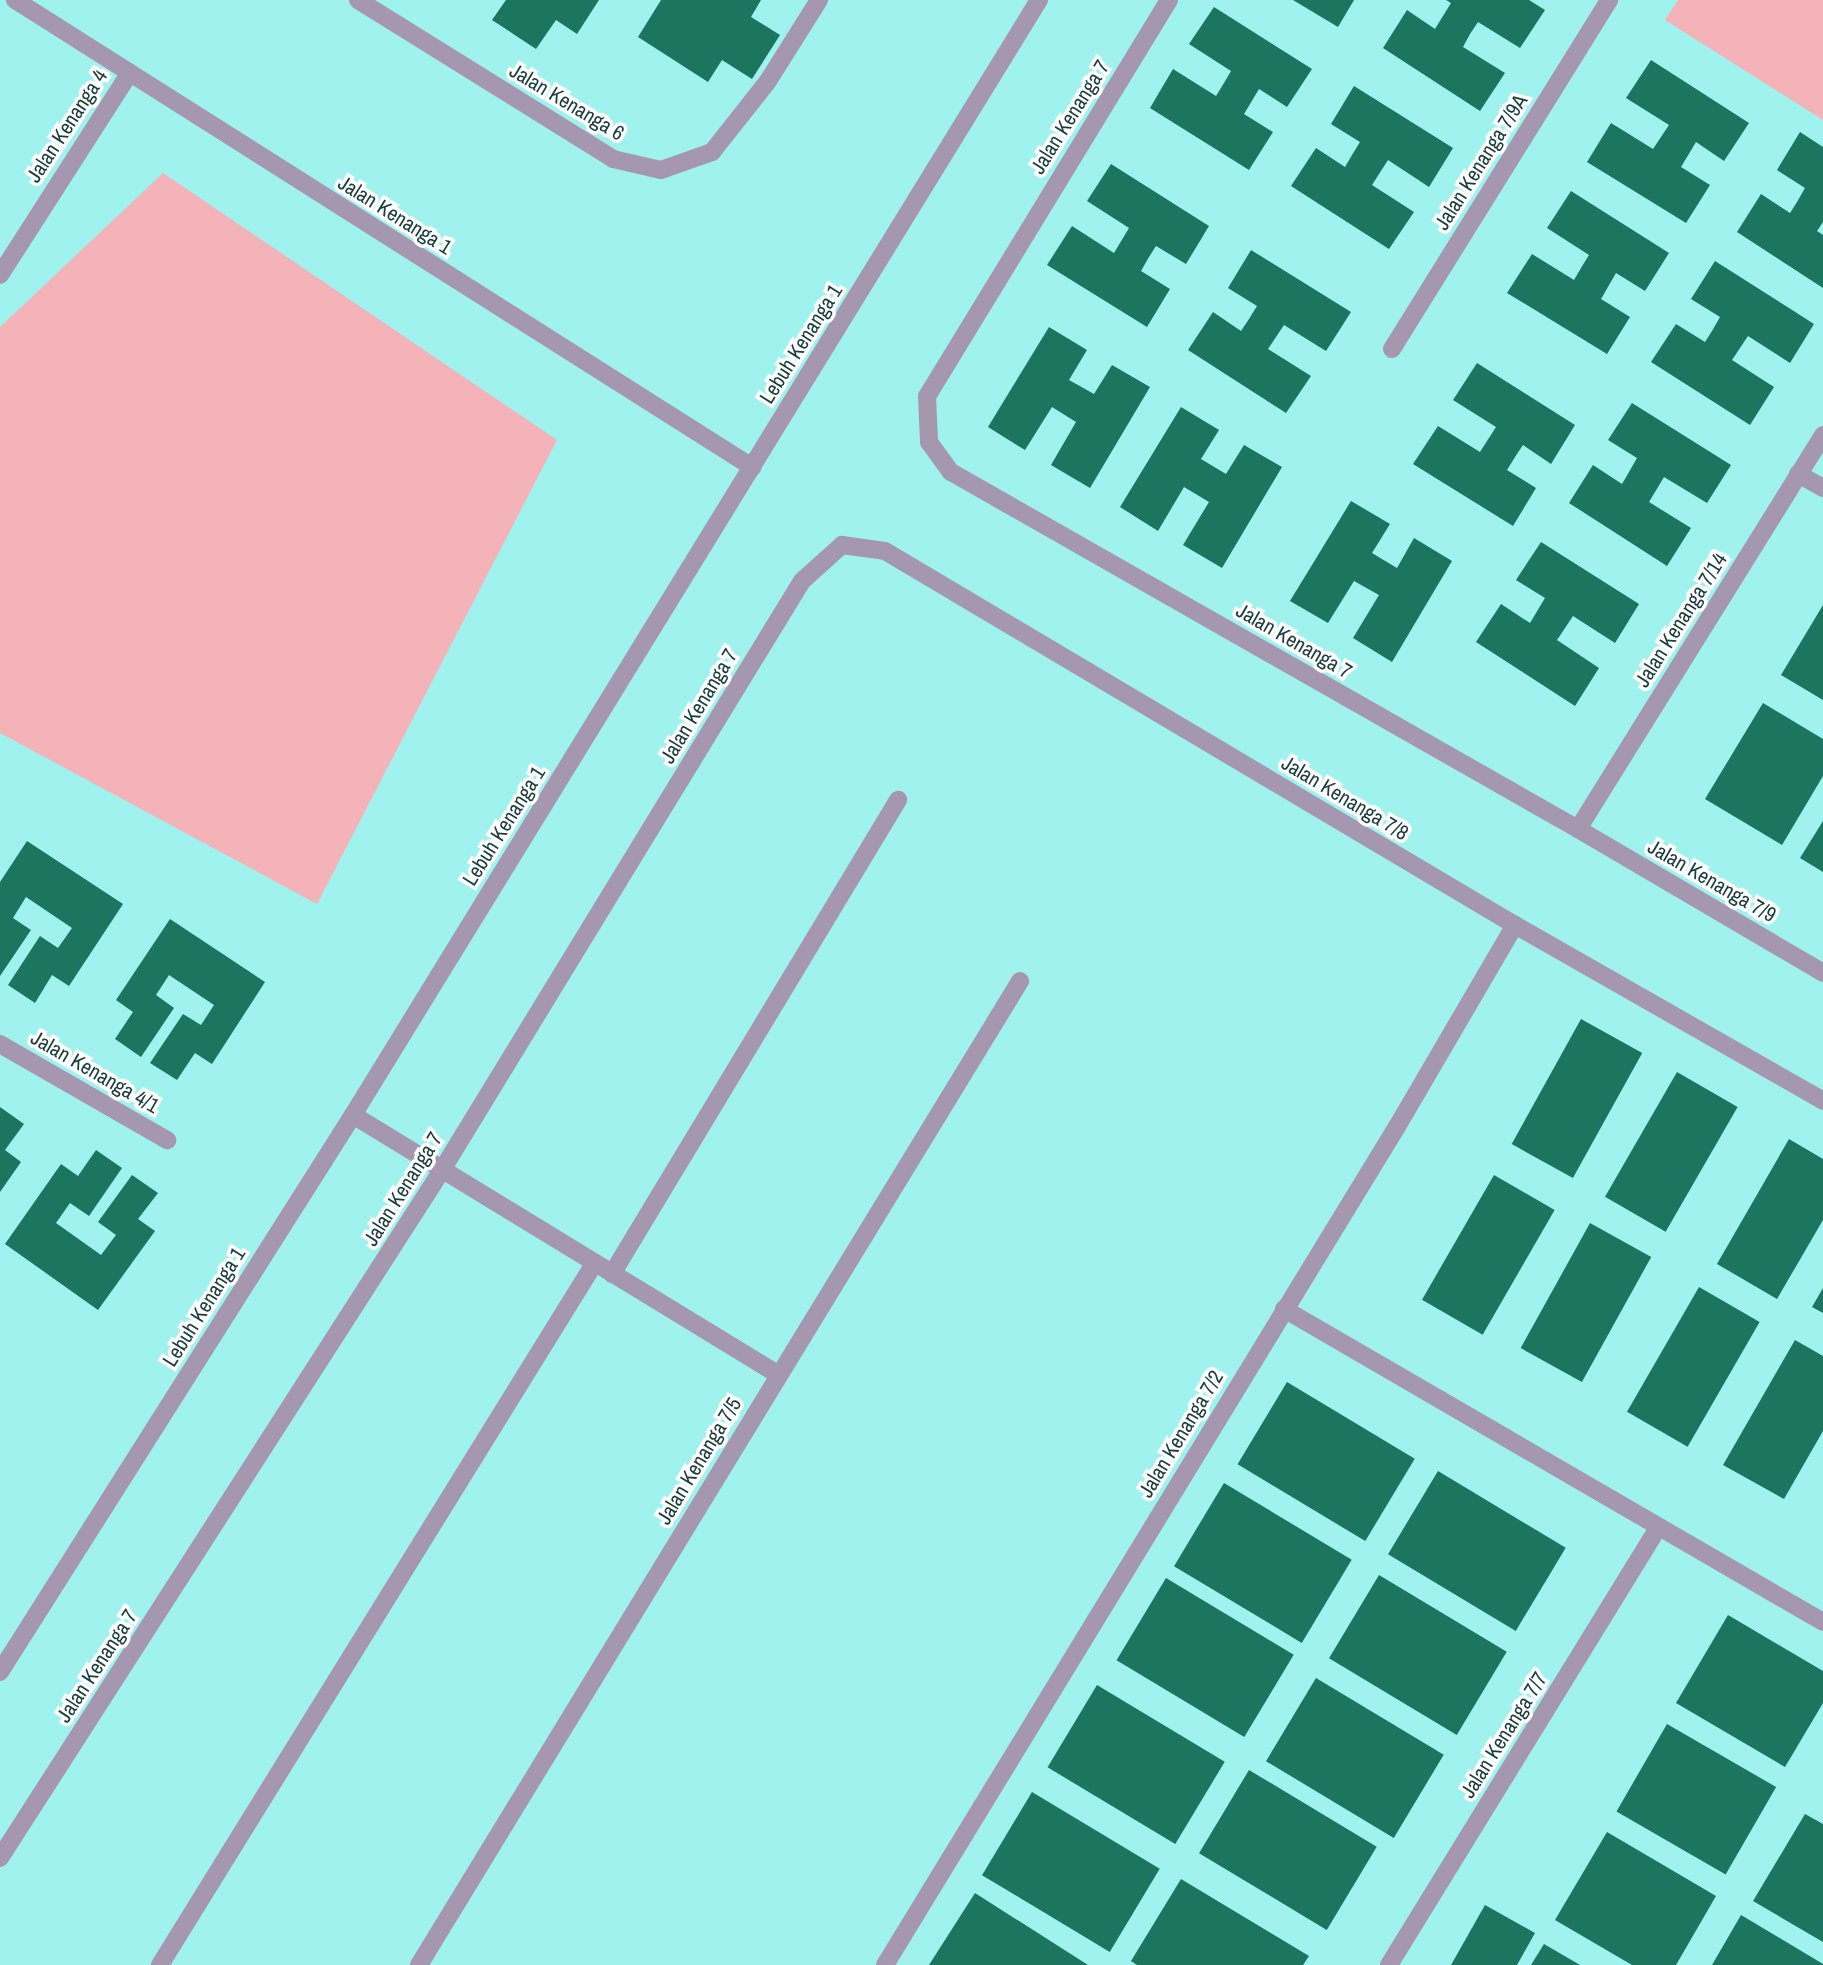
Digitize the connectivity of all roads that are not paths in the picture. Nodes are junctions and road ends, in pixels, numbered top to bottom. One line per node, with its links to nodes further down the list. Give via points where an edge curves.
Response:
1 (15, 0): 7 (street, Jalan Kenanga 1)
2 (358, 0): 3 (street, Jalan Kenanga 6, via 613,159 662,170 712,152 768,81)
3 (819, 0)
4 (1040, 0): 11 (street, Lebuh Kenanga 1)
5 (1169, 0): 16 (street, Jalan Kenanga 7, via 927,396 929,442 951,472)
6 (1609, 0): 9 (street, Jalan Kenanga 7/9A)
7 (129, 74): 8 (street, Jalan Kenanga 4); 11 (street, Jalan Kenanga 1)
8 (0, 275)
9 (1392, 348)
10 (1823, 435): 12 (street, Jalan Kenanga 7/14)
11 (752, 467): 22 (street, Lebuh Kenanga 1)
12 (1798, 474): 13 (street); 16 (street, Jalan Kenanga 7/14)
13 (1823, 488)
14 (842, 545): 17 (street, Jalan Kenanga 7/8, via 885,551); 24 (street, Jalan Kenanga 7, via 802,581)
15 (898, 800): 26 (street)
16 (1578, 829): 18 (street, Jalan Kenanga 7/9)
17 (1515, 925): 21 (street, Jalan Kenanga 7/8); 27 (street, Jalan Kenanga 7/2)
18 (1823, 973)
19 (1020, 981): 28 (street, Jalan Kenanga 7/5)
20 (0, 1044): 23 (street, Jalan Kenanga 4/1)
21 (1823, 1101)
22 (353, 1115): 24 (street); 31 (street, Lebuh Kenanga 1)
23 (167, 1140)
24 (442, 1170): 25 (street); 32 (street, Jalan Kenanga 7)
25 (594, 1264): 26 (street); 33 (street)
26 (612, 1274): 28 (street)
27 (1284, 1309): 29 (street); 35 (street, Jalan Kenanga 7/2)
28 (777, 1374): 34 (street, Jalan Kenanga 7/5)
29 (1658, 1528): 30 (street); 36 (street, Jalan Kenanga 7/7)
30 (1823, 1622)
31 (0, 1672)
32 (0, 1858)
33 (160, 1965)
34 (419, 1965)
35 (885, 1965)
36 (1389, 1965)

